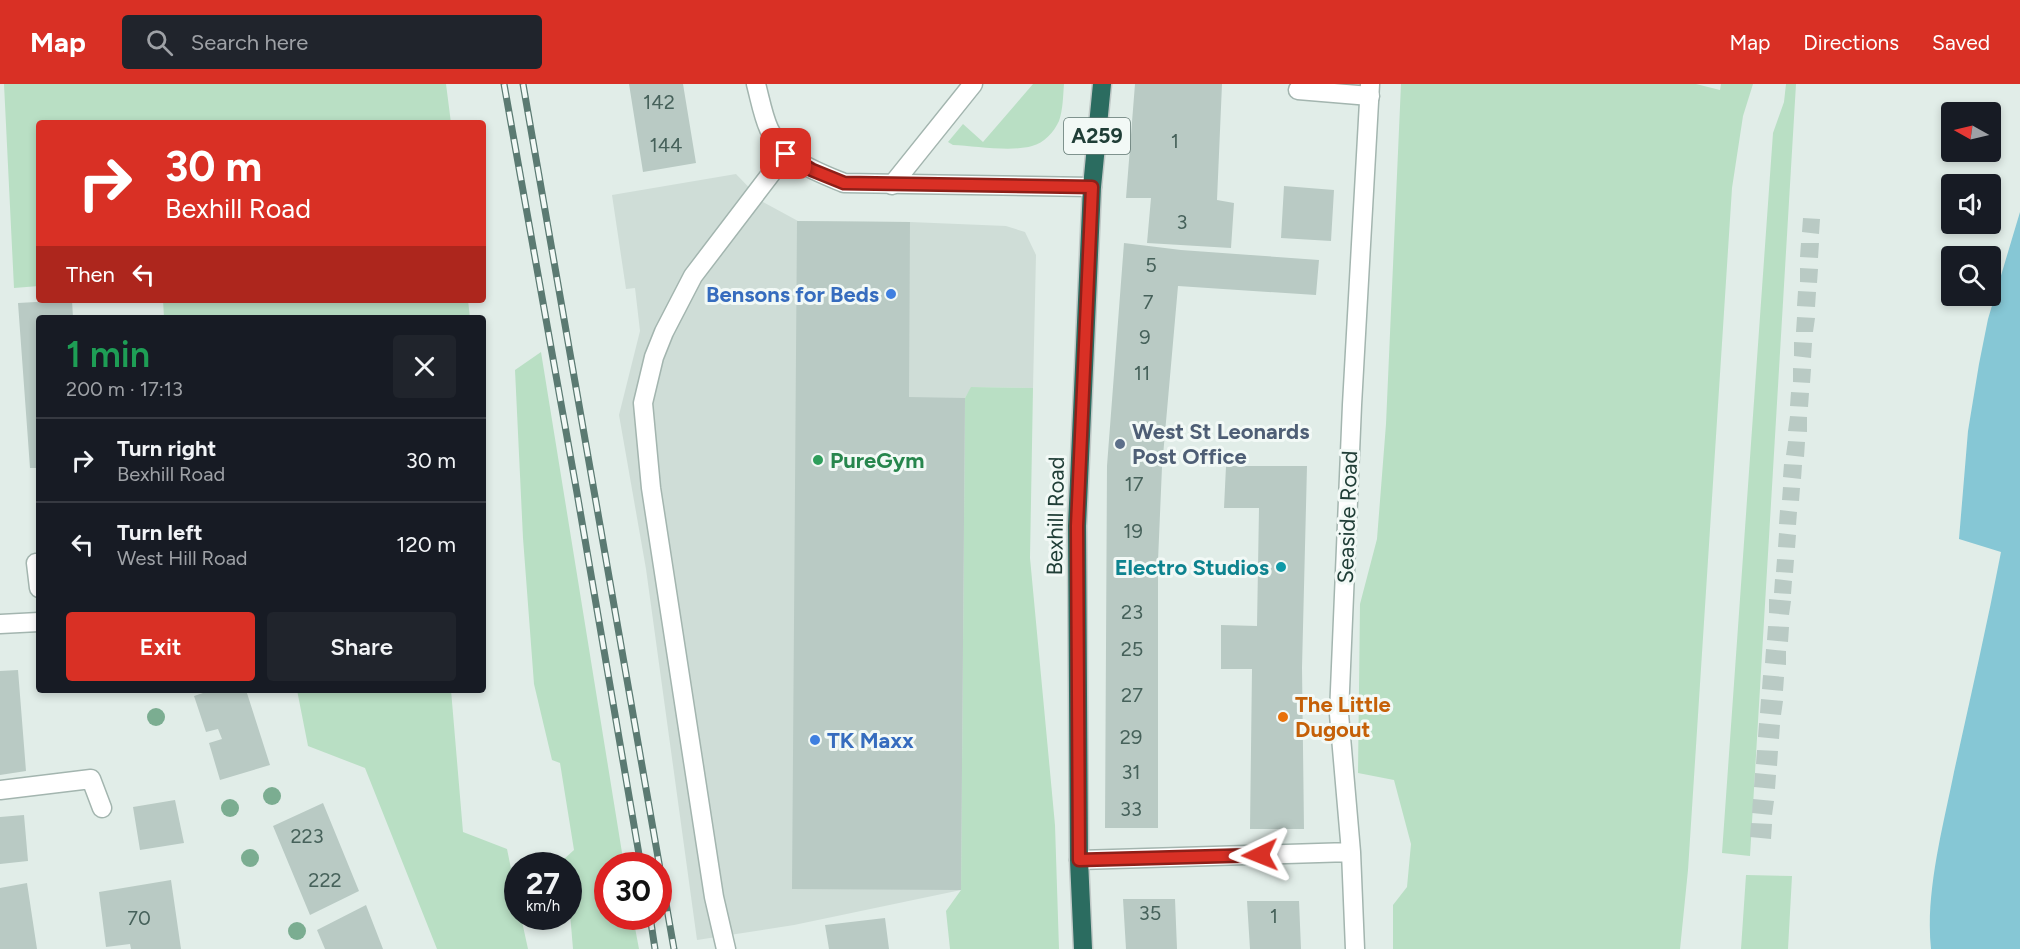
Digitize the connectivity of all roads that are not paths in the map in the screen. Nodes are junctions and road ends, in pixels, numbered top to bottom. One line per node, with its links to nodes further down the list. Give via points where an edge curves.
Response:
1 (756, 84): 6 (street, via 769,130)
2 (973, 84): 7 (street)
3 (1102, 84): 8 (highway, Bexhill Road / A259)
4 (1298, 90): 5 (street)
5 (1370, 90): 13 (street, Seaside Road, via 1339,714)
6 (786, 154): 7 (street, via 844,183); 15 (street, via 693,276 654,357 643,403 651,488 712,885)
7 (892, 185): 8 (street)
8 (1092, 187): 14 (highway, Bexhill Road / A259, via 1077,526)
9 (36, 622): 10 (street)
10 (0, 624)
11 (0, 790): 12 (street, via 91,779)
12 (102, 808)
13 (1351, 852): 14 (street); 17 (street, Seaside Road)
14 (1079, 860): 16 (highway, Bexhill Road / A259)
15 (726, 949)
16 (1083, 949)
17 (1355, 949)

